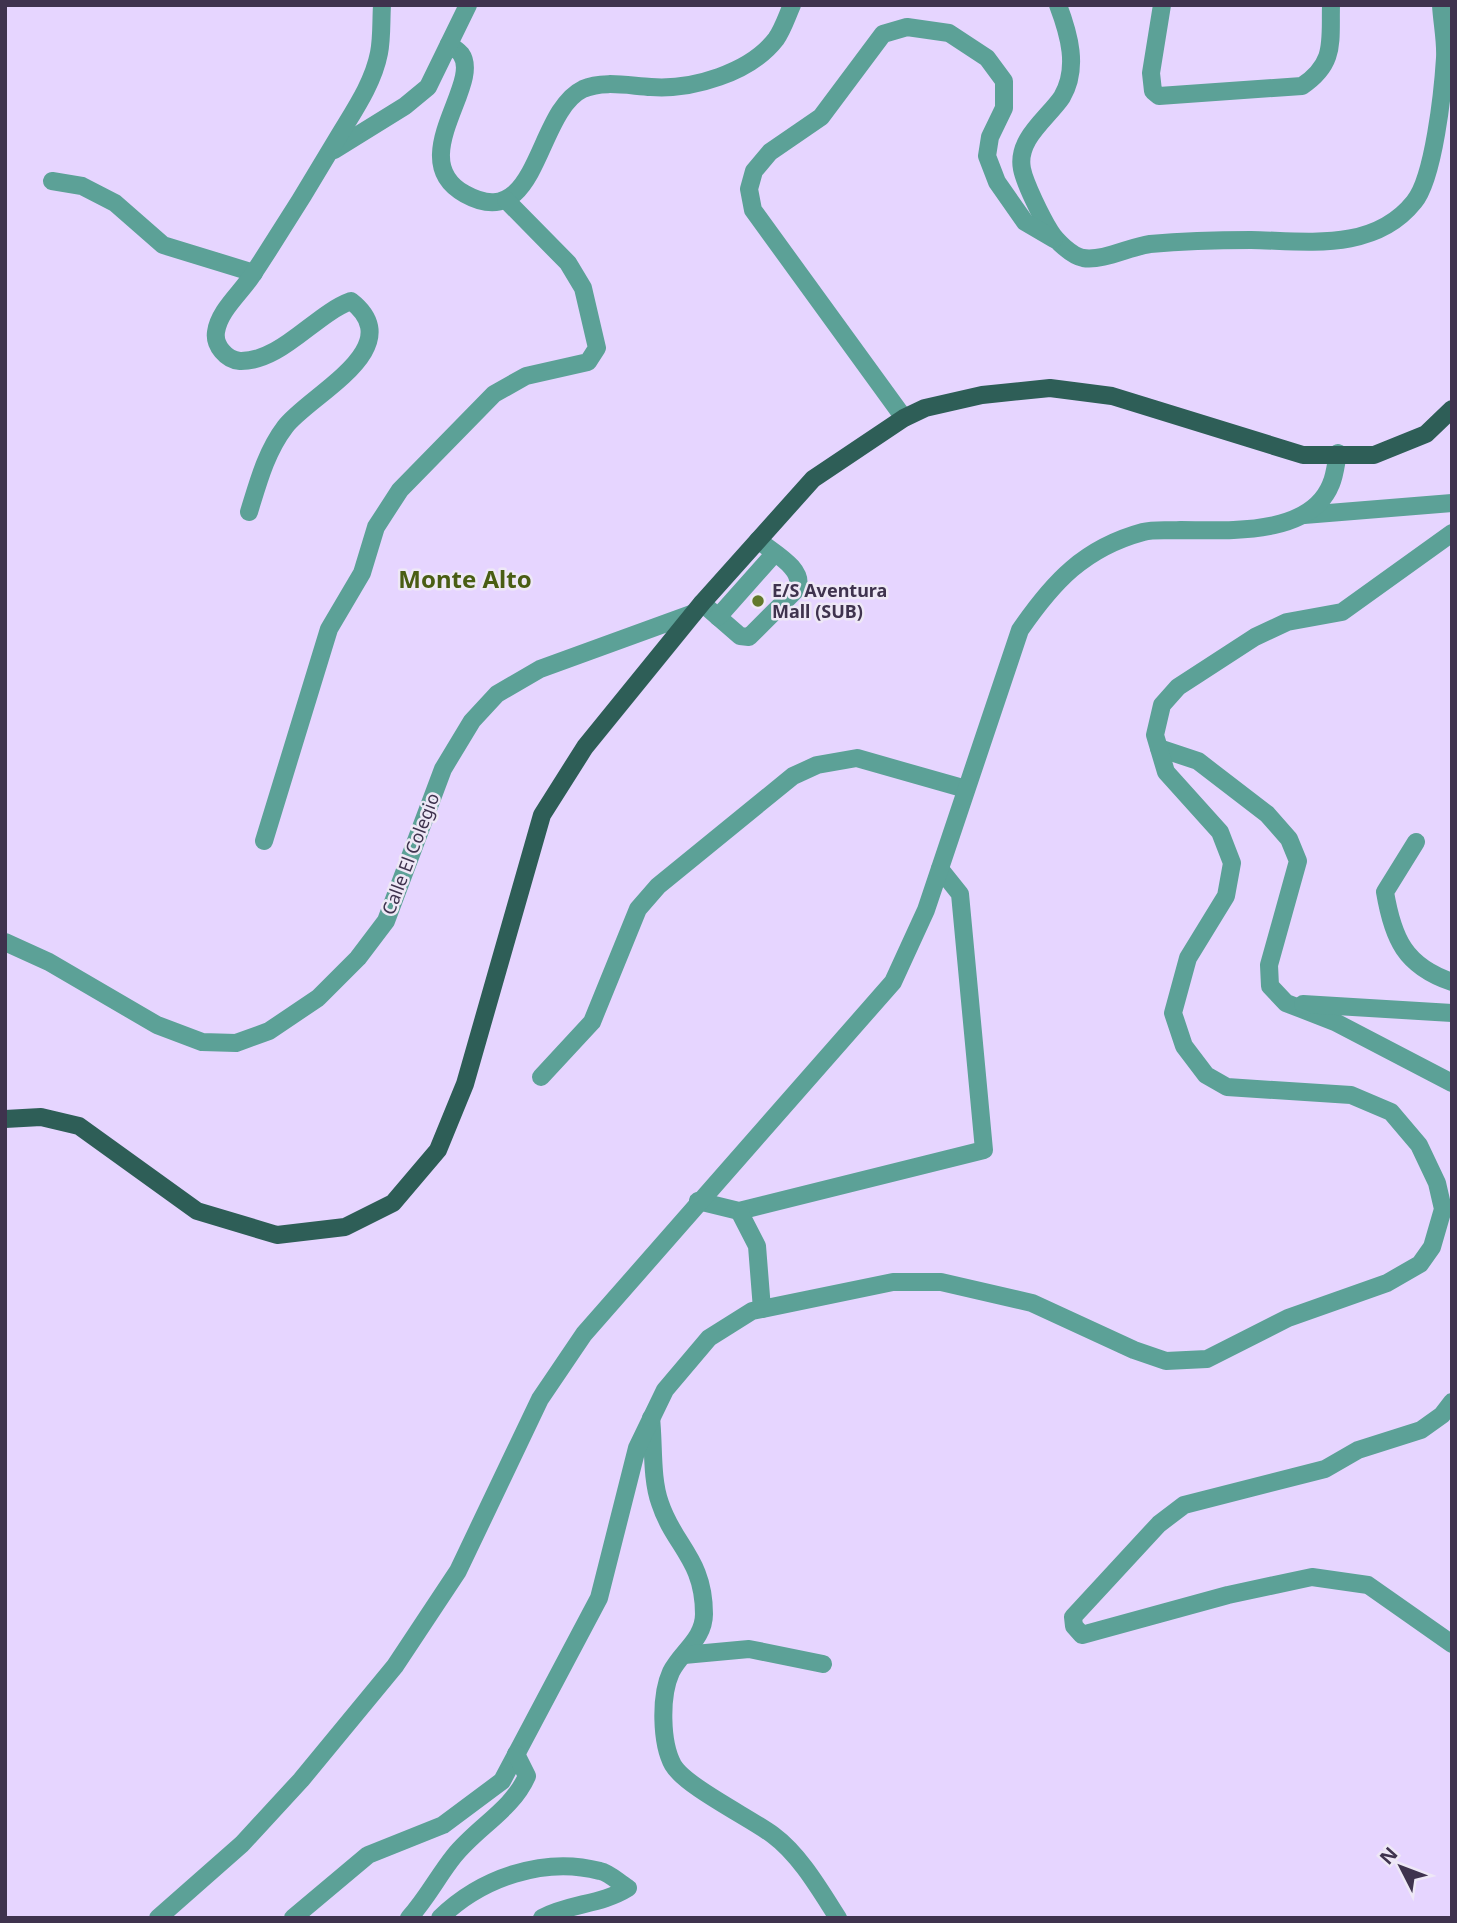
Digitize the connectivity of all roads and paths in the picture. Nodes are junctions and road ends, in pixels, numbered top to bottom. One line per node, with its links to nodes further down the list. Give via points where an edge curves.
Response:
1 (382, 5): 9 (street, via 379,53 368,87)
2 (468, 5): 8 (street)
3 (792, 5): 11 (street, via 776,39 721,77 666,88 601,84 582,89 564,105 526,184)
4 (1058, 5): 12 (street, via 1070,36 1071,68 1062,96 1034,128 1021,168 1051,233)
5 (1162, 5): 6 (street, via 1151,73 1153,92 1159,96 1302,86 1319,75 1329,59)
6 (1331, 5)
7 (1441, 5): 12 (street, via 1445,58 1428,178 1414,202 1393,220 1359,237 1327,243 1149,244 1083,258)
8 (449, 44): 9 (street, via 428,87); 11 (street, via 462,55 466,72 445,129 441,158 447,178 464,193 487,203)
9 (328, 154): 13 (street)
10 (52, 181): 13 (street, via 82,186 115,203 163,245)
11 (506, 200): 28 (street, via 573,271 583,288 597,348 588,362 526,376 494,394 400,490 376,527 362,573 329,629)
12 (1063, 244): 15 (street, via 1026,222 997,182 987,156 990,137 1004,108 1004,82 987,58 949,33 907,27 883,34 821,117 762,162 749,189 753,210)
13 (254, 273): 19 (street, via 222,316 216,332 218,347 227,356 239,361 259,357 351,301 370,327 366,347 349,374 309,402 284,428 263,466)
14 (1452, 409): 16 (main road)
15 (904, 418): 17 (main road, via 982,395 1050,388 1112,396 1303,455); 22 (main road, via 813,479)
16 (1444, 424): 17 (main road, via 1374,455)
17 (1338, 453): 20 (street, via 1331,485)
18 (1452, 503): 20 (street)
19 (249, 512)
20 (1304, 515): 27 (street, via 1262,529 1145,531 1108,545 1064,573 1020,629)
21 (1452, 533): 26 (street, via 1342,612 1287,622 1178,687 1161,705 1155,735)
22 (758, 540): 23 (street); 24 (main road)
23 (774, 554): 25 (street); 25 (street, via 798,573 797,589 748,637 740,636)
24 (698, 608): 25 (street); 31 (street, Calle El Colegio, via 540,669 497,694 472,721 443,769 386,921 358,958 318,998 269,1031 236,1043 202,1042 157,1025 49,962); 37 (main road, via 585,747 542,815 465,1084 438,1150 393,1203 345,1227 277,1235 197,1211 79,1126 41,1117)
25 (718, 617)
26 (1159, 748): 33 (street, via 1198,761 1267,814 1289,839 1298,861 1269,964 1270,986); 40 (street, via 1166,772 1220,832 1232,863 1226,896 1188,958 1179,990 1174,1013 1184,1046 1206,1075 1227,1087 1351,1095 1391,1112 1419,1145 1443,1209 1432,1247 1420,1264 1387,1283 1288,1318 1207,1359 1166,1361 1032,1303 941,1282 893,1282)
27 (966, 789): 30 (street); 35 (street, via 857,758 817,765 793,776 657,886 638,909 592,1022)
28 (264, 841)
29 (1416, 842): 32 (street, via 1385,892 1390,921 1408,958)
30 (940, 869): 38 (street, via 893,982); 39 (street, via 960,894 984,1150)
31 (5, 942)
32 (1452, 982)
33 (1286, 1003): 34 (street); 36 (street, via 1335,1022)
34 (1452, 1013)
35 (541, 1077)
36 (1452, 1083)
37 (5, 1119)
38 (698, 1200): 39 (street); 49 (street, via 584,1334 540,1399 458,1571 394,1666 242,1844)
39 (739, 1211): 40 (street, via 757,1246)
40 (762, 1309): 42 (street, via 709,1338 665,1390)
41 (1452, 1402): 44 (street)
42 (651, 1418): 46 (street, via 659,1502 698,1569 705,1616); 48 (street, via 637,1448 599,1598)
43 (1452, 1419): 44 (street)
44 (1432, 1422): 45 (street, via 1421,1430 1358,1450 1325,1469 1184,1505 1159,1524 1073,1617 1082,1635 1312,1577 1368,1585)
45 (1452, 1644)
46 (684, 1655): 47 (street, via 749,1649); 54 (street, via 671,1672 665,1695 666,1750 675,1769 775,1837 813,1879)
47 (823, 1664)
48 (516, 1754): 50 (street, via 502,1781 443,1825 368,1855); 51 (street, via 527,1776 519,1794 454,1855)
49 (158, 1918)
50 (293, 1918)
51 (409, 1918)
52 (440, 1918): 53 (street, via 495,1879 556,1865 603,1871 628,1888 612,1898 559,1909)
53 (542, 1918)
54 (838, 1918)

